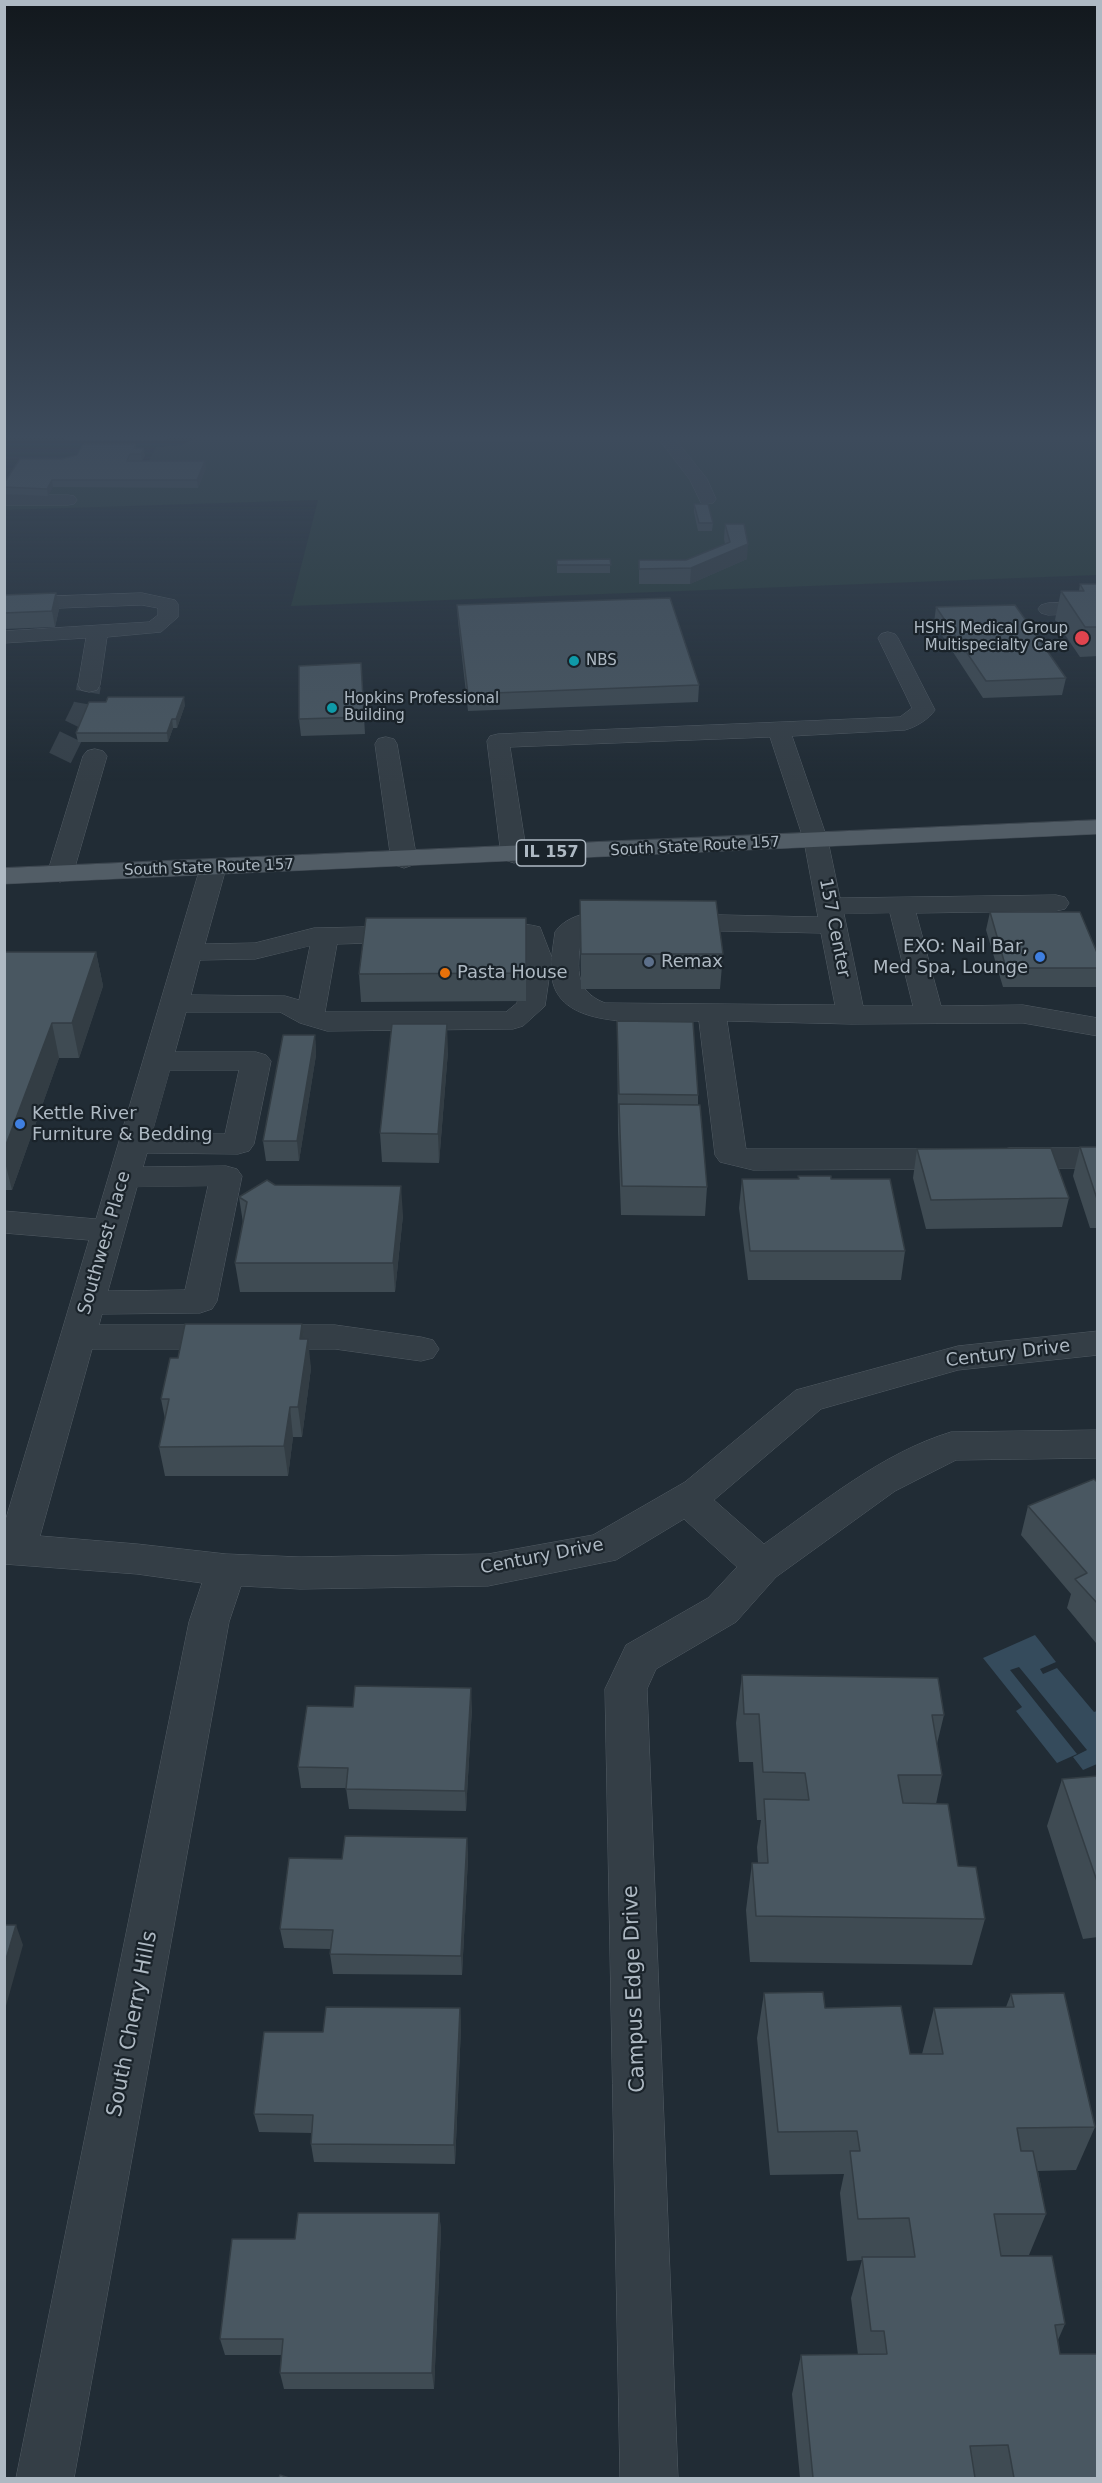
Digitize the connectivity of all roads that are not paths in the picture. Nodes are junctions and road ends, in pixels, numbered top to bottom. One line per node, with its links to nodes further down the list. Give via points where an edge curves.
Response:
1 (4, 604): 4 (street, via 142,599 168,604 168,617 154,628)
2 (1098, 607): 3 (street)
3 (1048, 609)
4 (97, 633): 5 (street); 7 (street)
5 (4, 637)
6 (888, 638): 8 (street, via 924,710 905,723)
7 (89, 685)
8 (779, 730): 12 (street, 157 Center); 13 (street, via 498,741)
9 (386, 744): 14 (street)
10 (94, 756): 16 (street)
11 (1098, 827): 12 (main road, South State Route 157 / IL 157)
12 (816, 841): 13 (main road, South State Route 157 / IL 157); 20 (street, 157 Center)
13 (514, 855): 14 (main road, South State Route 157 / IL 157)
14 (404, 860): 15 (main road, South State Route 157 / IL 157)
15 (213, 868): 16 (main road, South State Route 157 / IL 157); 22 (street, Southwest Place)
16 (60, 874): 17 (main road, South State Route 157 / IL 157)
17 (4, 876)
18 (1056, 903): 19 (street)
19 (901, 904): 20 (street); 26 (street)
20 (832, 915): 24 (street, via 609,920 576,924 568,932 566,985 576,1000 589,1008); 25 (street, 157 Center)
21 (325, 936): 22 (street, via 255,951); 27 (street); 27 (street, via 531,933 538,958 531,1006 513,1020 327,1022)
22 (189, 952): 23 (street, Southwest Place)
23 (175, 1003): 27 (street, via 285,1004); 29 (street, Southwest Place)
24 (712, 1013): 25 (street); 31 (street, via 731,1155 753,1160)
25 (851, 1015): 26 (street)
26 (929, 1015): 28 (street, via 1023,1014)
27 (310, 1017)
28 (1098, 1027)
29 (158, 1061): 30 (street, Southwest Place); 30 (street, via 256,1061 238,1143)
30 (134, 1143): 32 (street, Southwest Place)
31 (1098, 1158)
32 (124, 1177): 34 (street, Southwest Place); 35 (street, via 226,1176 200,1301)
33 (4, 1222): 34 (street)
34 (109, 1230): 35 (street, Southwest Place)
35 (88, 1303): 36 (street, Southwest Place)
36 (78, 1338): 38 (street, via 335,1338); 41 (street, Southwest Place)
37 (1098, 1343): 40 (street, Century Drive, via 958,1358 809,1399)
38 (421, 1349)
39 (1098, 1444): 42 (street, Campus Edge Drive, via 951,1446 882,1481)
40 (687, 1499): 42 (street); 43 (street, Century Drive, via 602,1549 489,1570 300,1574)
41 (11, 1549): 43 (street, Century Drive)
42 (762, 1566): 45 (street, Campus Edge Drive, via 722,1610 641,1657 626,1689)
43 (226, 1570): 44 (street, South Cherry Hills, via 208,1622)
44 (45, 2478)
45 (649, 2478)

